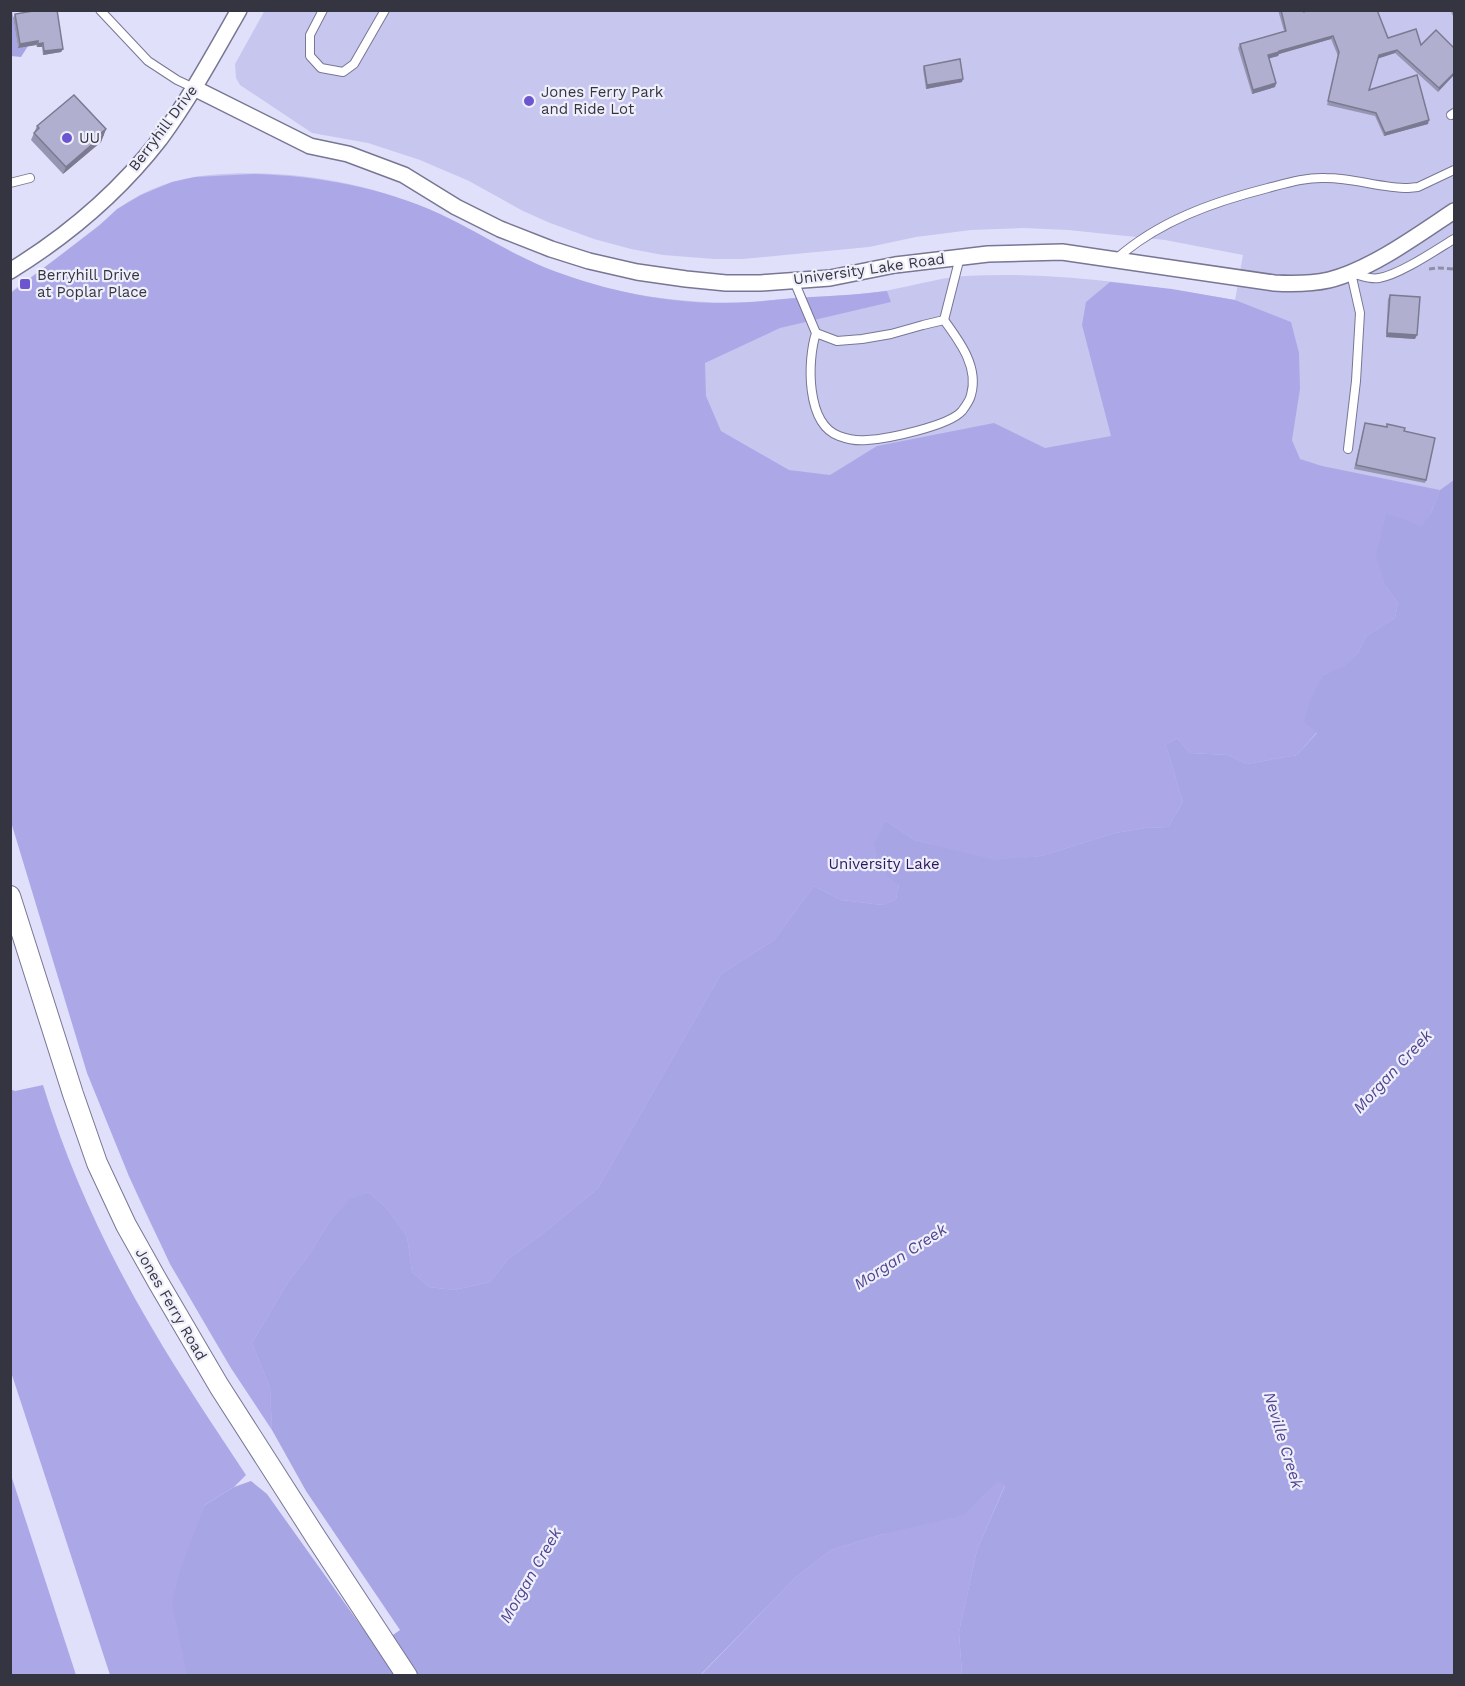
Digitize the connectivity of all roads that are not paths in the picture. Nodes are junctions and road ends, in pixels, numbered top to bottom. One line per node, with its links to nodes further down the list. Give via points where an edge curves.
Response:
1 (100, 10): 5 (lane, via 148,62)
2 (239, 10): 5 (street, Berryhill Drive)
3 (323, 10): 4 (lane, via 310,35 310,56 321,68 343,72 354,64)
4 (384, 10)
5 (194, 88): 13 (street, Berryhill Drive, via 159,139 124,180 55,242); 15 (street, University Lake Road, via 310,146 348,154 404,175 456,207 551,249 637,272 686,279 726,283)
6 (1455, 170): 12 (lane, via 1418,187 1326,178 1250,192 1178,218)
7 (30, 178): 8 (lane)
8 (10, 183)
9 (1455, 211): 14 (street, University Lake Road)
10 (1455, 239): 14 (lane, via 1376,279)
11 (960, 257): 12 (street, University Lake Road, via 1062,252); 15 (street, University Lake Road); 16 (lane)
12 (1115, 260): 14 (street, University Lake Road, via 1274,283 1302,284)
13 (10, 271)
14 (1351, 273): 18 (lane, via 1360,313)
15 (794, 281): 17 (lane)
16 (944, 320): 17 (lane, via 862,339 837,341); 17 (lane, via 968,357 973,380 971,396 961,412 940,424 866,440 839,436 826,428 816,411 810,361)
17 (816, 333)
18 (1348, 449)
19 (10, 896): 20 (street, Jones Ferry Road, via 97,1163 126,1225 219,1386)
20 (407, 1676)

